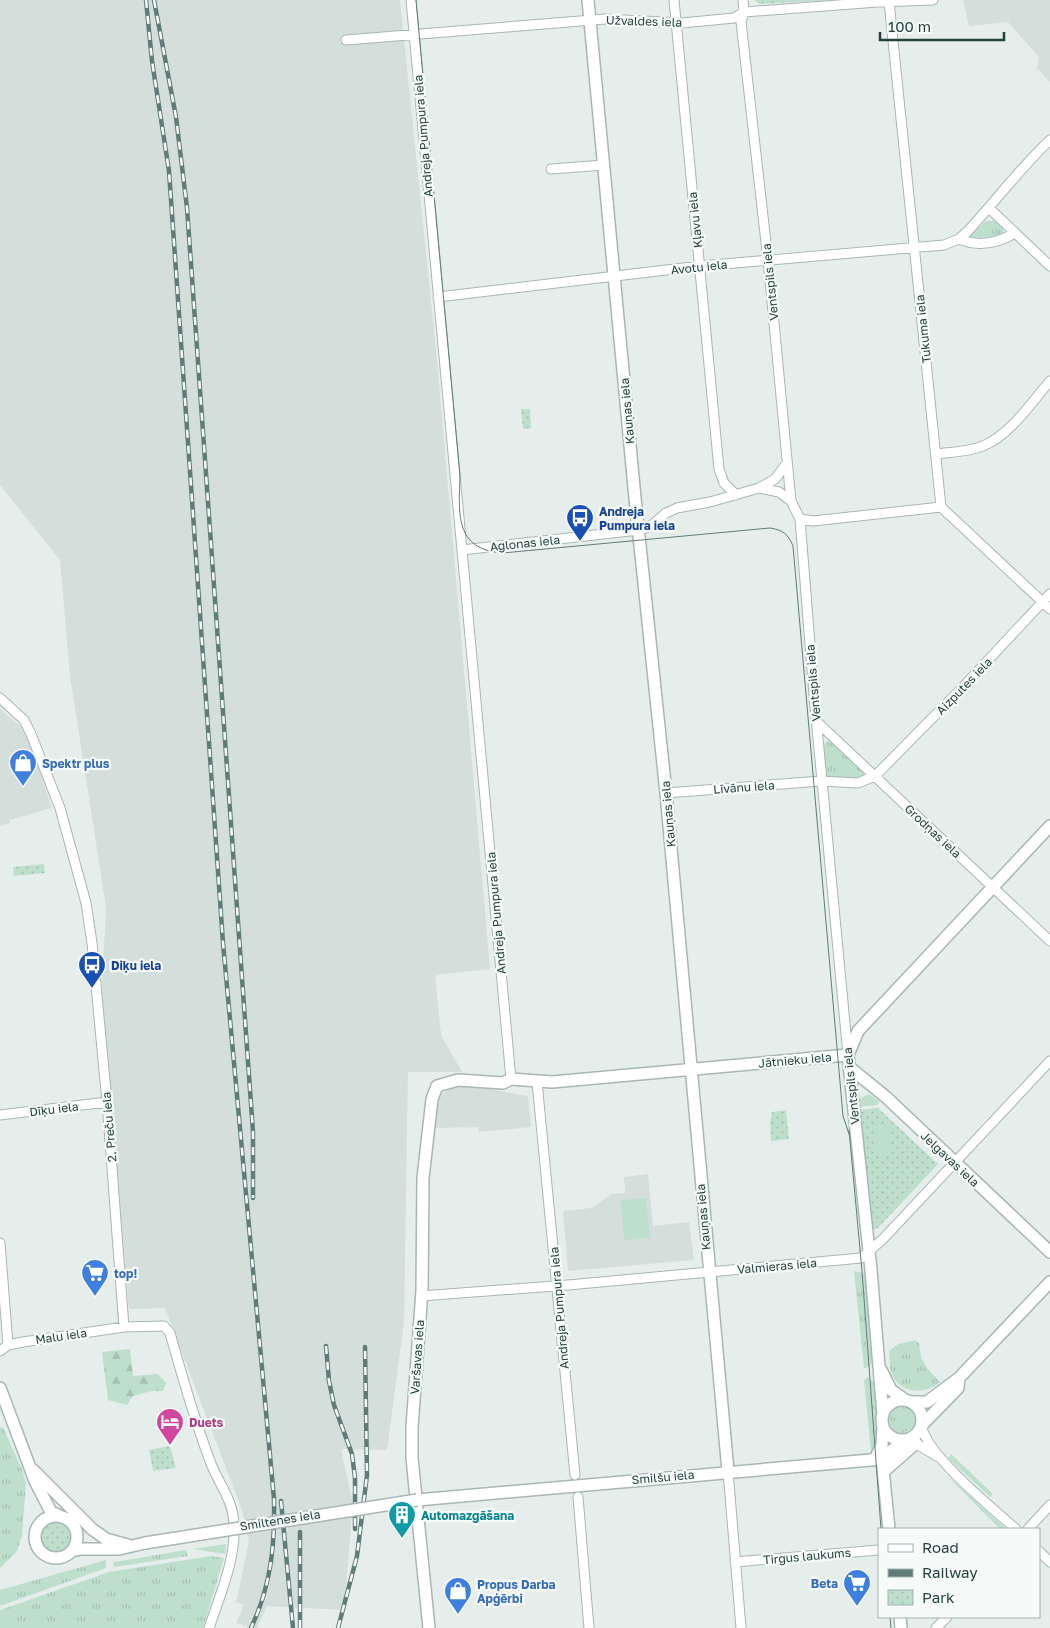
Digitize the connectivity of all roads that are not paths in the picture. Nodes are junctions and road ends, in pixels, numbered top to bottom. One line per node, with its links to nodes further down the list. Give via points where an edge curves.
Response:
1 (410, 0): 10 (street, Andreja Pumpura iela)
2 (588, 0): 8 (street, Kauņas iela)
3 (674, 0): 9 (street, Kļavu iela)
4 (743, 0): 7 (street, Ventspils iela)
5 (933, 0): 6 (street, Užvaldes iela)
6 (889, 2): 7 (street, Užvaldes iela); 18 (street, Tukuma iela)
7 (744, 12): 9 (street, Užvaldes iela, via 734,18); 19 (street, Ventspils iela, via 741,22)
8 (590, 20): 9 (street, Užvaldes iela); 10 (street, Užvaldes iela); 13 (street, Kauņas iela)
9 (676, 22): 21 (street, Kļavu iela)
10 (414, 36): 11 (street, Užvaldes iela); 23 (street, Andreja Pumpura iela)
11 (346, 40)
12 (1050, 140): 15 (street, Avotu iela)
13 (604, 165): 14 (street); 22 (street, Kauņas iela)
14 (551, 169)
15 (989, 208): 16 (street); 17 (street, Avotu iela)
16 (1016, 233): 17 (street, Avotu iela, via 1002,240 971,244); 20 (street)
17 (959, 239): 18 (street, Avotu iela, via 944,245)
18 (915, 248): 19 (street, Avotu iela); 25 (street, Tukuma iela)
19 (768, 260): 21 (street, Avotu iela); 26 (street, Ventspils iela)
20 (1049, 264)
21 (700, 266): 22 (street, Avotu iela); 28 (street, Kļavu iela, via 719,469 724,483)
22 (614, 277): 23 (street, Avotu iela); 32 (street, Kauņas iela)
23 (438, 297): 33 (street, Andreja Pumpura iela)
24 (1050, 381): 25 (street, via 1004,432 988,444)
25 (936, 454): 30 (street, Tukuma iela)
26 (787, 463): 27 (street, Aglonas iela, via 775,479); 29 (street, Ventspils iela)
27 (759, 488): 28 (street, Aglonas iela); 29 (street, via 779,492)
28 (736, 495): 32 (street, Aglonas iela, via 677,508)
29 (791, 501): 31 (street, Ventspils iela)
30 (941, 507): 31 (street, via 813,521); 35 (street)
31 (800, 519): 38 (street, Ventspils iela)
32 (639, 530): 33 (street, Aglonas iela); 41 (street, Kauņas iela)
33 (462, 550): 48 (street, Andreja Pumpura iela)
34 (1050, 594): 35 (street, Aizputes iela)
35 (1042, 602): 36 (street); 39 (street, Aizputes iela)
36 (1050, 609)
37 (0, 698): 51 (street, 2. Preču iela, via 24,720 31,734 60,808 83,894 92,944)
38 (816, 721): 39 (street, Grodņas iela); 40 (street, Ventspils iela)
39 (875, 776): 40 (street, Līvānu iela, via 858,783); 43 (street, Grodņas iela)
40 (821, 781): 41 (street, Līvānu iela); 45 (street, Ventspils iela)
41 (666, 793): 47 (street, Kauņas iela)
42 (1050, 826): 43 (street, Jātnieku iela)
43 (994, 887): 44 (street, Grodņas iela); 45 (street, Jātnieku iela, via 858,1031)
44 (1050, 941)
45 (849, 1061): 47 (street, Jātnieku iela); 53 (street, Jelgavas iela); 55 (street, Ventspils iela)
46 (1050, 1061): 53 (street, Valmieras iela)
47 (690, 1070): 49 (street, Jātnieku iela); 57 (street, Kauņas iela)
48 (511, 1079): 49 (street, Jātnieku iela); 50 (street, Jātnieku iela, via 503,1082 458,1080)
49 (537, 1082): 59 (street, Andreja Pumpura iela)
50 (437, 1086): 60 (street, Varšavas iela, via 432,1099 423,1178)
51 (107, 1102): 52 (street, Dīķu iela); 61 (street, 2. Preču iela)
52 (0, 1115)
53 (954, 1163): 55 (street, Valmieras iela); 56 (street, Jelgavas iela)
54 (0, 1243): 62 (street)
55 (868, 1252): 57 (street, Valmieras iela, via 861,1258); 64 (street, Ventspils iela)
56 (1050, 1252)
57 (709, 1272): 59 (street, Valmieras iela); 74 (street, Kauņas iela)
58 (1050, 1282): 65 (street)
59 (557, 1286): 60 (street, Valmieras iela); 76 (street, Andreja Pumpura iela)
60 (421, 1296): 79 (street, Varšavas iela, via 412,1427)
61 (124, 1327): 62 (street, Malu iela); 95 (street, via 164,1326 170,1333 191,1409 212,1468 226,1492 234,1523 234,1541)
62 (8, 1345): 63 (street, Malu iela)
63 (0, 1351)
64 (880, 1368): 67 (street, Ventspils iela, via 891,1390); 68 (street, Ventspils iela)
65 (959, 1378): 67 (street, via 927,1402); 69 (street, via 958,1388)
66 (0, 1388): 73 (street, Smiltenes iela)
67 (908, 1401): 68 (street, via 888,1405); 69 (street, via 921,1411)
68 (883, 1420): 70 (street, via 891,1437); 72 (street)
69 (922, 1426): 70 (street); 71 (street, via 925,1438)
70 (909, 1441): 71 (street); 72 (street); 75 (street)
71 (938, 1456): 84 (street)
72 (878, 1459): 74 (street, Smilšu iela); 75 (street)
73 (30, 1466): 77 (street, Smiltenes iela); 88 (street, Smiltenes iela, via 92,1529 106,1539)
74 (728, 1472): 79 (street, Smilšu iela); 92 (street, Kauņas iela)
75 (883, 1472): 83 (street)
76 (576, 1475)
77 (35, 1481): 81 (street, Smiltenes iela, via 51,1512); 82 (street, Smiltenes iela)
78 (578, 1497): 97 (street)
79 (416, 1500): 87 (street, Smiltenes iela, bridge); 96 (street, Varšavas iela)
80 (1050, 1505): 85 (street)
81 (60, 1516): 82 (street, via 49,1516); 86 (street, Smiltenes iela, via 69,1520)
82 (41, 1522): 90 (street, Smiltenes iela, via 35,1537 41,1552 56,1558)
83 (889, 1528)
84 (1015, 1528)
85 (1029, 1528)
86 (78, 1533): 88 (street, Smiltenes iela, via 91,1542); 90 (street)
87 (145, 1543): 88 (street, Smiltenes iela); 90 (street, Smiltenes iela, via 119,1549)
88 (128, 1544)
89 (878, 1550): 92 (street, Tirgus laukums)
90 (72, 1551)
91 (1040, 1552): 93 (street)
92 (735, 1562): 98 (street, Kauņas iela)
93 (1050, 1562)
94 (946, 1618): 99 (street)
95 (209, 1628)
96 (427, 1628)
97 (589, 1628)
98 (741, 1628)
99 (936, 1628)

